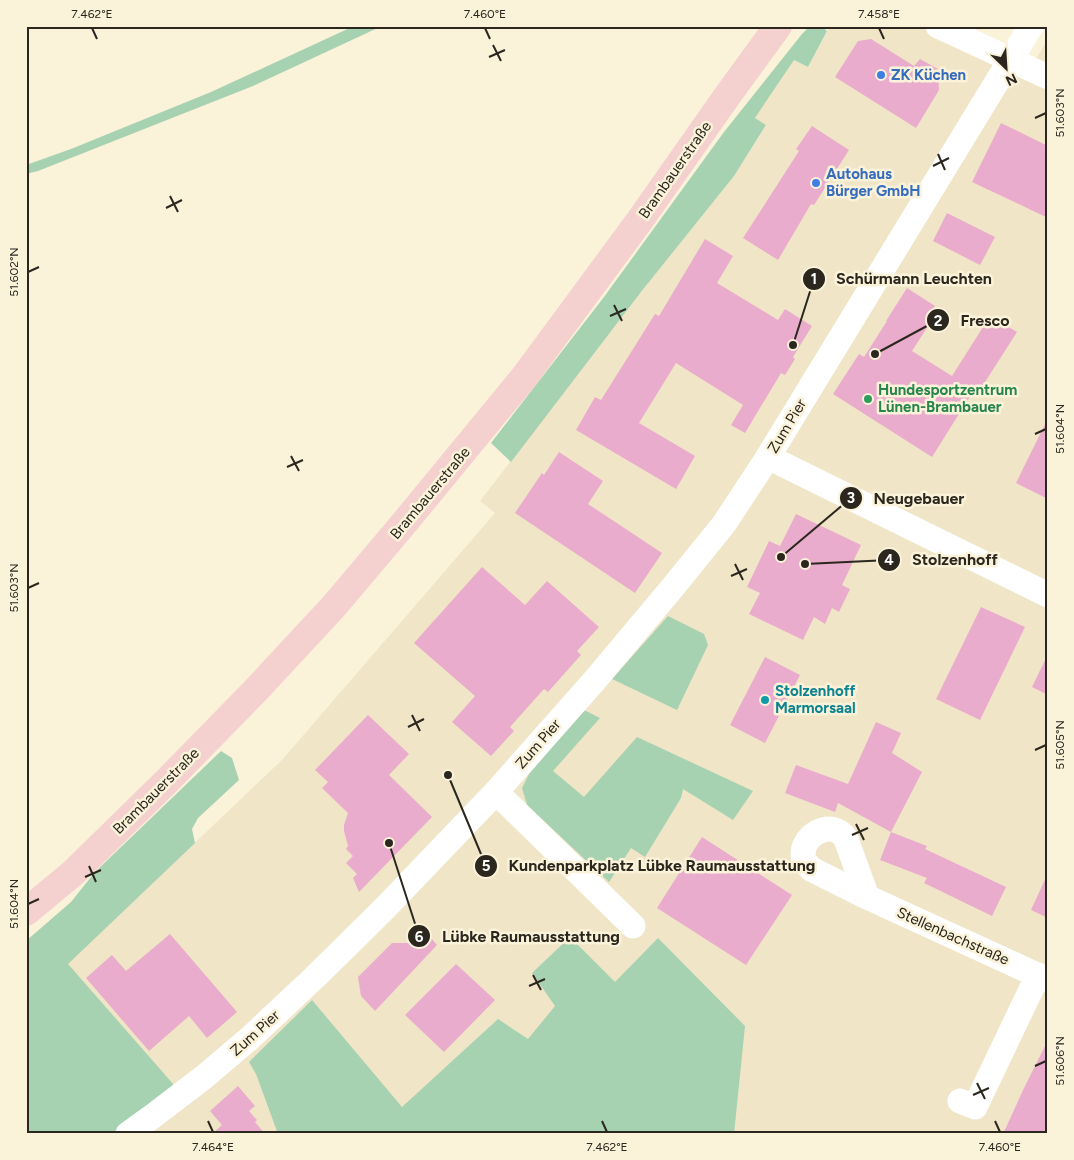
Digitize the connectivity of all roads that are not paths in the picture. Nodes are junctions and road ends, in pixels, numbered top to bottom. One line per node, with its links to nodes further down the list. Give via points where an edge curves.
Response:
1 (778, 26): 10 (main road, Brambauerstraße, via 525,376 406,522 256,690 73,872)
2 (938, 26): 4 (street)
3 (1031, 26): 4 (street, Zum Pier)
4 (1010, 60): 5 (street); 6 (street, Zum Pier)
5 (1048, 77)
6 (768, 457): 7 (street); 8 (street, Zum Pier, via 724,524 673,587)
7 (1048, 595)
8 (496, 792): 11 (street); 14 (street, Zum Pier, via 385,908 250,1038)
9 (867, 897): 12 (street, Stellenbachstraße)
10 (26, 912)
11 (633, 926)
12 (1043, 977): 13 (street, Stellenbachstraße, via 975,1107)
13 (960, 1101)
14 (128, 1134)

